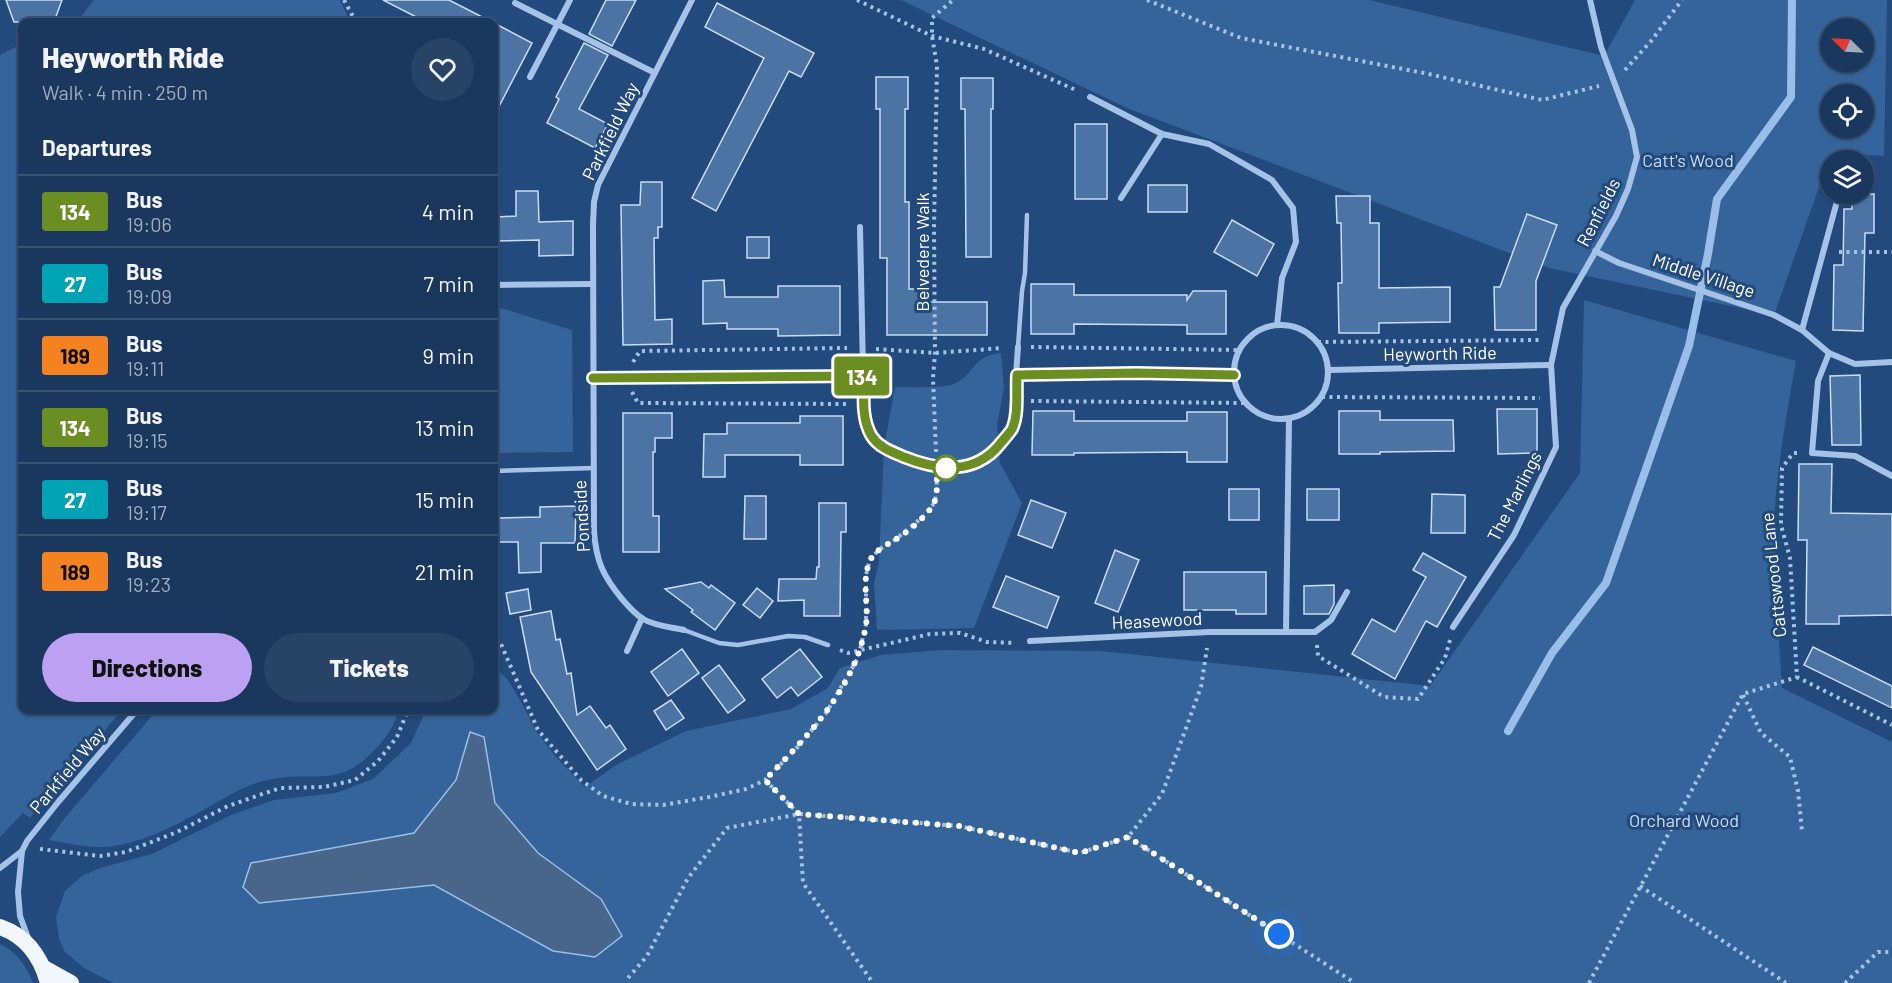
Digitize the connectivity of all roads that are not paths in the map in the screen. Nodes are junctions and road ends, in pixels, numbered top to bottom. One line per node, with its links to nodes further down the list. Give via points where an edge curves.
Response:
1 (570, 0): 5 (street)
2 (692, 0): 6 (street, Parkfield Way)
3 (1590, 0): 14 (street, Renfields, via 1637,157 1620,207)
4 (515, 3): 5 (street)
5 (558, 25): 6 (street); 7 (street)
6 (655, 73): 15 (street, Parkfield Way, via 598,185 594,202)
7 (531, 77)
8 (1090, 97): 9 (street)
9 (1162, 134): 10 (street); 17 (street, via 1209,144 1272,180 1293,208 1296,242 1282,278)
10 (1121, 198)
11 (1836, 204): 18 (street)
12 (1027, 215): 19 (lane)
13 (860, 227): 26 (street)
14 (1595, 251): 18 (street, Middle Village, via 1619,263 1774,315); 22 (street, Renfields, via 1563,308)
15 (593, 284): 16 (street); 27 (street, Parkfield Way)
16 (498, 285)
17 (1277, 325): 23 (street, via 1307,332 1326,355); 25 (street, via 1251,336 1240,350)
18 (1802, 330): 20 (street, Middle Village)
19 (1018, 347): 24 (street)
20 (1829, 353): 21 (street, Middle Village, via 1855,364); 31 (street, via 1818,381 1812,453 1855,456)
21 (1892, 362)
22 (1551, 365): 23 (street, Heyworth Ride); 34 (street, The Marlings, via 1556,447 1514,534)
23 (1329, 370): 28 (street, via 1322,397 1302,415)
24 (1017, 375): 25 (street); 26 (street, via 1012,428 993,453 960,468 936,468 884,448 872,436 864,418)
25 (1234, 375): 28 (street, via 1246,403 1258,413)
26 (864, 376): 27 (street)
27 (593, 378): 29 (street, Pondside)
28 (1288, 419): 36 (street)
29 (594, 468): 30 (lane, Pondside); 33 (street, Pondside, via 594,531 600,566 610,585)
30 (498, 471)
31 (1892, 476)
32 (1347, 592): 36 (street, Heasewood, via 1331,620 1315,632)
33 (642, 618): 35 (street, Pondside); 39 (street)
34 (1453, 627)
35 (684, 630): 38 (lane, Pondside, via 719,643 738,645 788,636)
36 (1286, 632): 37 (street, Heasewood)
37 (1030, 641)
38 (828, 645)
39 (627, 651)
40 (134, 714): 41 (street, Parkfield Way)
41 (22, 850): 42 (street, Parkfield Way); 44 (street, Parkfield Way, via 18,892 20,916)
42 (0, 868)
43 (0, 927): 44 (highway)
44 (30, 946): 45 (highway)
45 (46, 975): 46 (highway)
46 (71, 983)

